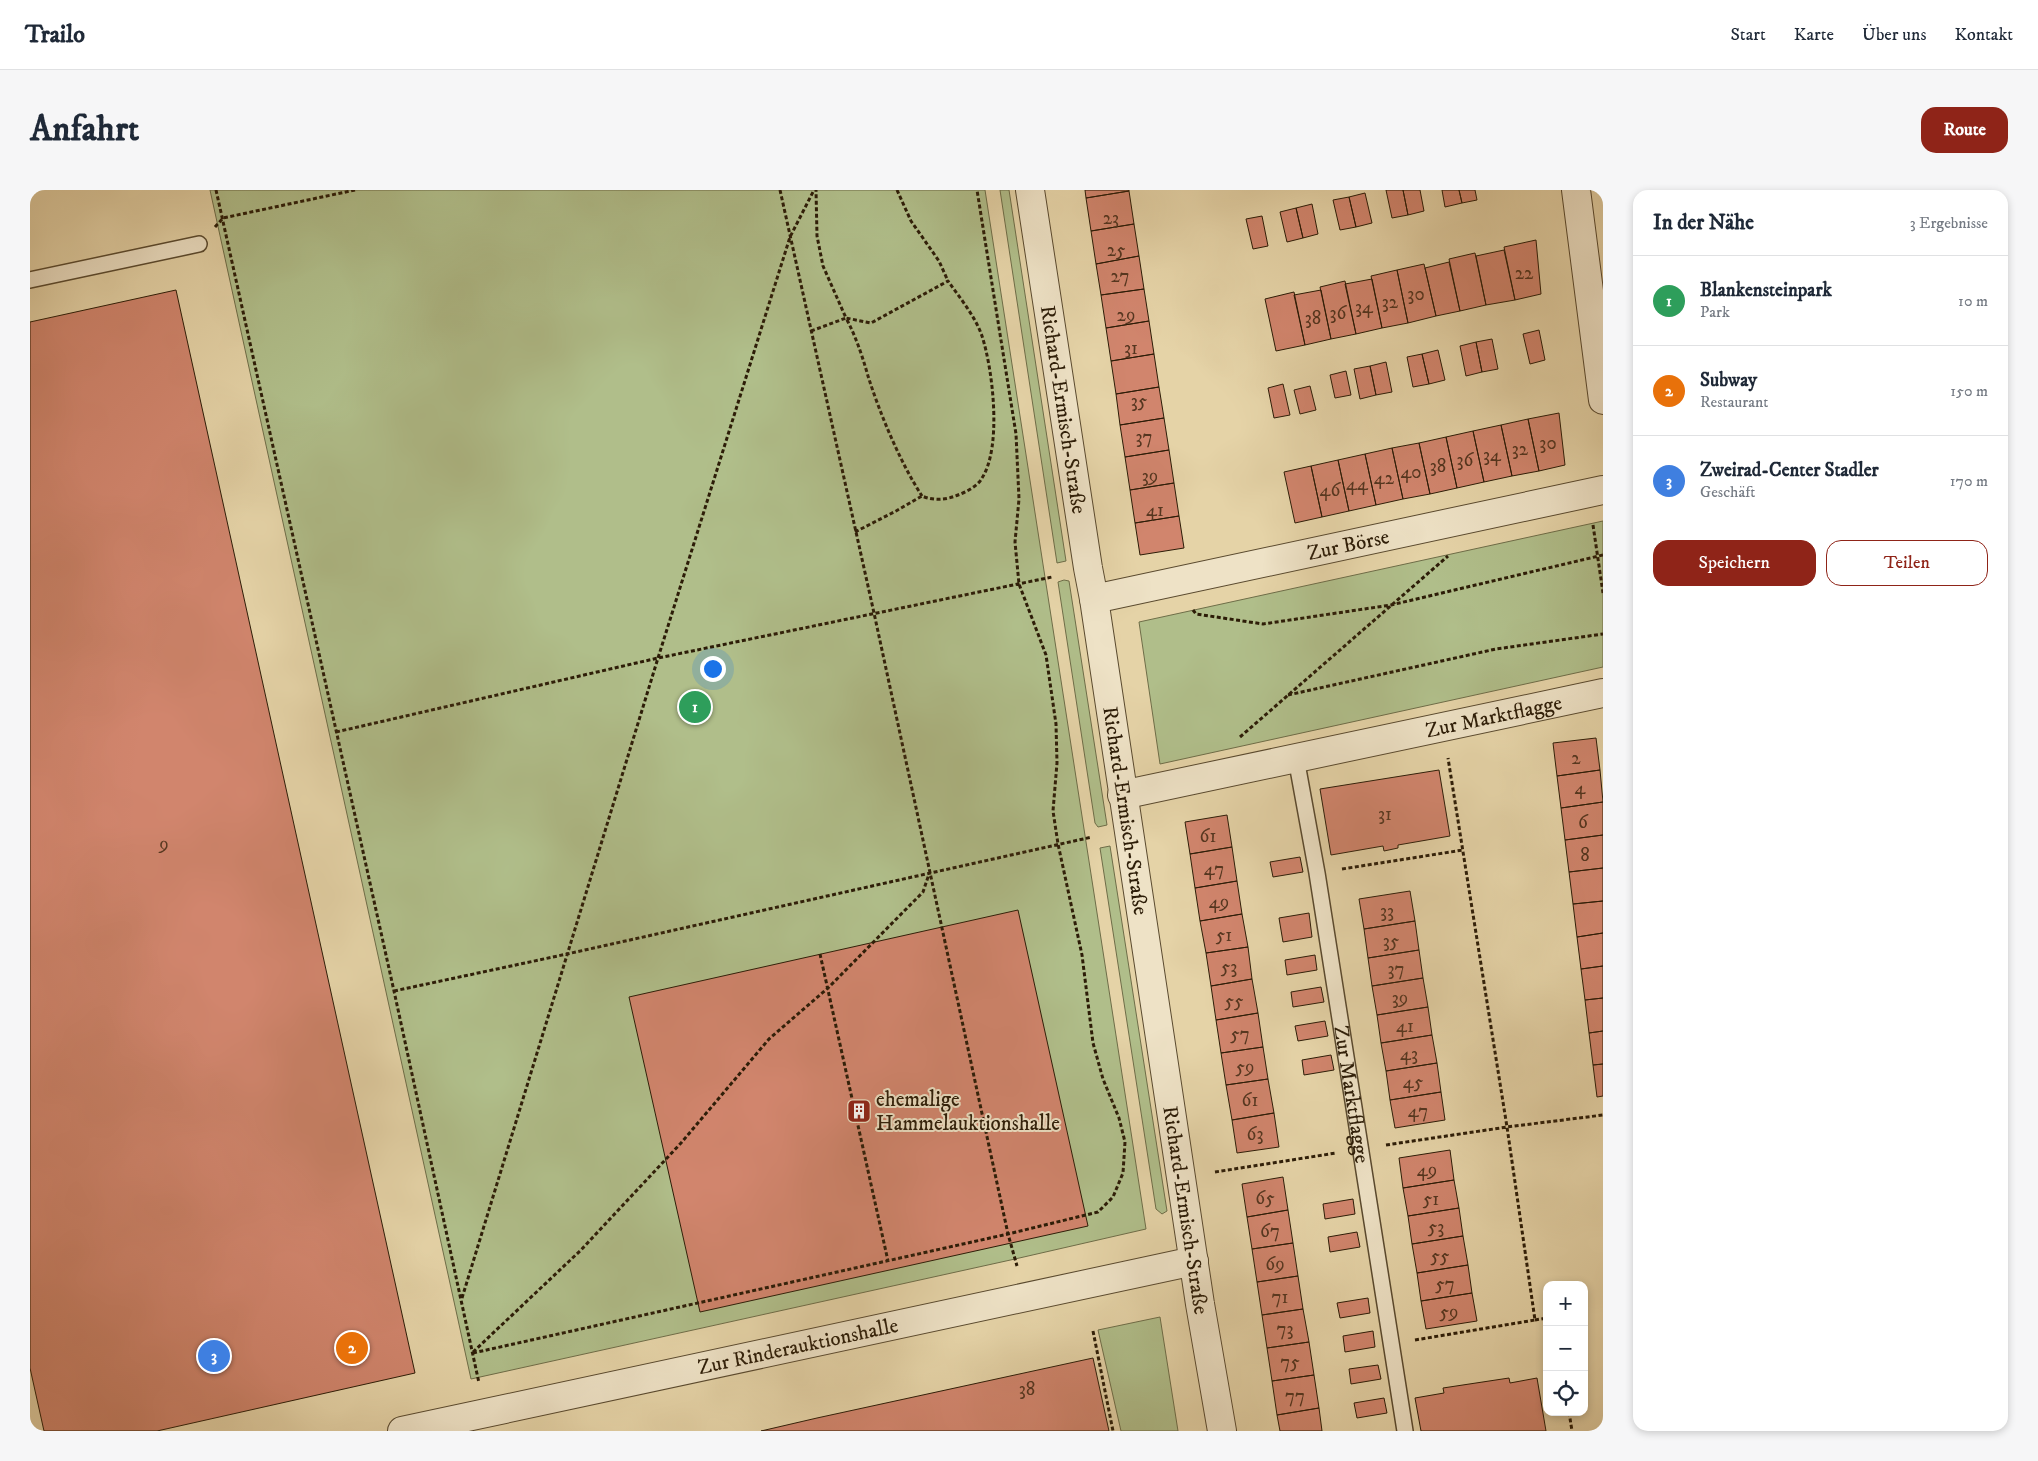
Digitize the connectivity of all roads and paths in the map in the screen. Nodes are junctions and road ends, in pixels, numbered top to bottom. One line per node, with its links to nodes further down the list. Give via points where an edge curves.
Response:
1 (216, 190): 9 (path)
2 (355, 190): 9 (path)
3 (780, 190): 10 (path)
4 (815, 190): 10 (path); 14 (path, via 816,236 823,266)
5 (897, 190): 13 (path, via 911,221 939,261)
6 (977, 190): 25 (path, via 1016,434 1019,499 1015,542)
7 (1030, 190): 27 (street, Richard-Ermisch-Straße)
8 (1576, 190): 16 (street)
9 (223, 218): 36 (path)
10 (790, 237): 15 (path); 32 (path)
11 (199, 244): 12 (lane)
12 (30, 280)
13 (948, 281): 14 (path, via 871,323); 18 (path, via 977,326 987,355 993,402 991,455 982,479 966,492 948,500)
14 (846, 318): 15 (path); 18 (path, via 908,475)
15 (810, 331): 20 (path)
16 (1603, 400)
17 (1603, 490): 27 (street, Zur Börse)
18 (922, 496): 20 (path)
19 (1589, 518): 22 (path, via 1594,526)
20 (855, 532): 30 (path)
21 (1454, 552): 29 (path)
22 (1598, 556): 23 (path); 26 (path); 29 (path)
23 (1603, 556)
24 (1052, 577): 25 (path)
25 (1019, 584): 30 (path); 41 (path, via 1046,655 1052,689 1057,763 1053,811)
26 (1603, 593)
27 (1094, 599): 39 (street, Richard-Ermisch-Straße)
28 (1188, 604): 29 (path, via 1196,614 1263,624)
29 (1391, 606): 34 (path)
30 (874, 613): 32 (path); 43 (path)
31 (1603, 634): 34 (path, via 1496,648)
32 (658, 658): 36 (path); 45 (path)
33 (1603, 693): 35 (street, Zur Marktflagge)
34 (1287, 696): 37 (path)
35 (1443, 727): 38 (street, Zur Marktflagge); 42 (path)
36 (336, 732): 48 (path)
37 (1236, 740)
38 (1296, 758): 39 (street, Zur Marktflagge); 44 (lane, Zur Marktflagge)
39 (1122, 796): 55 (street, Richard-Ermisch-Straße)
40 (1092, 837): 41 (path)
41 (1058, 844): 43 (path); 53 (path, via 1082,955 1092,1043 1125,1142 1123,1172 1113,1197 1098,1212)
42 (1464, 850): 44 (path); 50 (path)
43 (929, 873): 45 (path); 47 (path, via 923,892); 53 (path)
44 (1317, 873): 51 (lane, Zur Marktflagge)
45 (567, 954): 48 (path); 57 (path)
46 (820, 954): 47 (path)
47 (828, 988): 54 (path); 62 (path, via 770,1039 681,1143 582,1250)
48 (394, 991): 57 (path)
49 (1603, 1115): 50 (path)
50 (1507, 1127): 51 (path); 59 (path)
51 (1359, 1149): 52 (path); 61 (lane, Zur Marktflagge)
52 (1215, 1172)
53 (1008, 1234): 54 (path); 56 (path)
54 (888, 1260): 62 (path)
55 (1194, 1261): 65 (street, Zur Rinderauktionshalle); 67 (street, Richard-Ermisch-Straße)
56 (1017, 1268)
57 (462, 1299): 62 (path)
58 (1543, 1319): 59 (path)
59 (1535, 1320): 61 (path)
60 (1093, 1331): 66 (path)
61 (1390, 1344): 68 (lane, Zur Marktflagge)
62 (473, 1352): 63 (path)
63 (479, 1386)
64 (1570, 1416): 69 (path)
65 (402, 1431)
66 (1114, 1431)
67 (1222, 1431)
68 (1405, 1431)
69 (1572, 1431)

